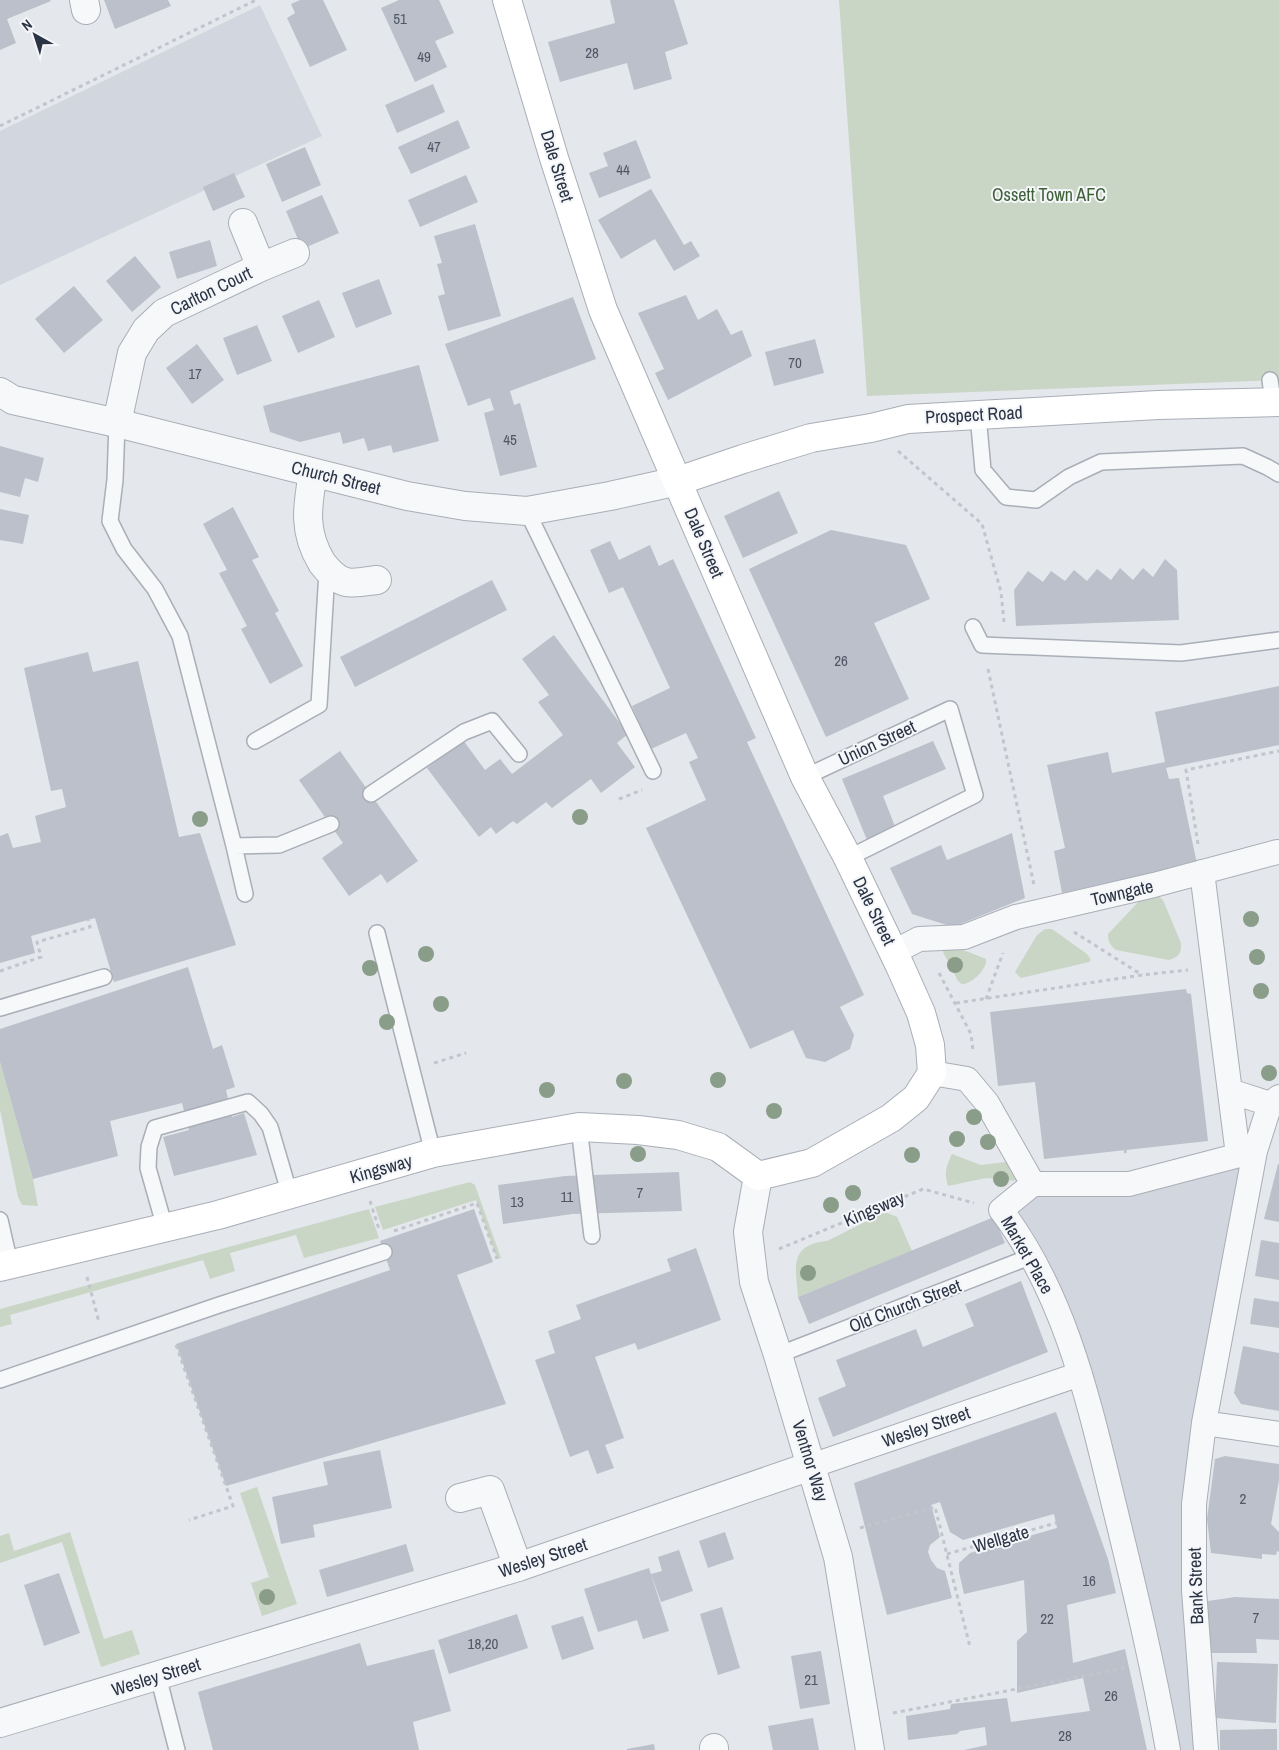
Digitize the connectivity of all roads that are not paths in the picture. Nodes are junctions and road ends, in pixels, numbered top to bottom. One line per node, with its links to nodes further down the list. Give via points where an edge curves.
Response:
1 (507, 0): 11 (main road, Dale Street, via 603,310)
2 (243, 223): 4 (street, Carlton Court)
3 (294, 253): 4 (street, Carlton Court)
4 (260, 267): 8 (street, Carlton Court, via 164,313 146,330 132,353)
5 (0, 392): 8 (street, Church Street, via 13,400)
6 (1274, 394): 7 (main road, Prospect Road, via 1158,405)
7 (978, 415): 10 (lane, via 983,470 1006,497 1036,500 1069,477 1101,462 1243,456); 11 (main road, Prospect Road, via 908,419 811,438)
8 (117, 423): 9 (street, Church Street); 23 (lane, via 116,480 110,521 124,549 155,589 180,636)
9 (314, 473): 12 (street, Church Street, via 407,496 465,506); 13 (street, via 308,526 314,550)
10 (1279, 474)
11 (678, 481): 12 (street, Church Street); 20 (main road, Dale Street)
12 (527, 511): 19 (lane)
13 (327, 571): 14 (street, via 346,582); 17 (lane, via 319,705)
14 (377, 580)
15 (973, 627): 16 (lane, via 982,645 1181,653)
16 (1279, 640)
17 (255, 741)
18 (519, 754): 21 (lane, via 492,722 464,732)
19 (653, 771)
20 (805, 777): 25 (main road, Dale Street); 25 (lane, Union Street, via 950,709 975,795)
21 (371, 794)
22 (330, 824): 23 (lane, via 279,846)
23 (234, 846): 27 (lane)
24 (1277, 855): 26 (street, Towngate)
25 (848, 858): 29 (main road, Dale Street)
26 (1202, 872): 29 (street, Towngate, via 1016,917 964,937 919,939); 33 (street)
27 (245, 894)
28 (377, 933): 36 (lane)
29 (894, 952): 32 (main road, Dale Street, via 921,1013 930,1045)
30 (104, 976): 31 (lane)
31 (0, 1008)
32 (932, 1073): 38 (main road, via 916,1098 891,1118 812,1162); 39 (street, via 967,1079 987,1103)
33 (1230, 1091): 34 (street); 37 (street)
34 (1274, 1100): 37 (street)
35 (579, 1127): 36 (main road, Kingsway); 38 (main road, Kingsway, via 678,1135 718,1147); 43 (lane)
36 (433, 1153): 40 (main road, Kingsway)
37 (1247, 1153): 39 (street, via 1129,1184); 50 (street)
38 (758, 1176): 47 (street, Ventnor Way, via 748,1232 751,1261 754,1282)
39 (1033, 1184): 45 (street, Market Place, via 1001,1210)
40 (290, 1195): 42 (main road, Kingsway); 42 (lane, via 270,1127 248,1102 155,1128 149,1147 148,1168)
41 (0, 1220): 46 (lane)
42 (165, 1228): 46 (main road, Kingsway)
43 (592, 1236)
44 (384, 1252): 49 (lane)
45 (1032, 1256): 47 (lane, Old Church Street); 48 (street, Market Place, via 1063,1322)
46 (5, 1265)
47 (778, 1355): 52 (street, Ventnor Way)
48 (1080, 1374): 52 (street, Wesley Street); 59 (street, Market Place)
49 (0, 1380)
50 (1204, 1423): 51 (street); 60 (street, Bank Street, via 1194,1504 1194,1590)
51 (1279, 1434)
52 (811, 1466): 54 (street, Wesley Street); 58 (street, Ventnor Way, via 838,1557)
53 (460, 1498): 54 (street, via 490,1490)
54 (518, 1567): 55 (street, Wesley Street)
55 (158, 1676): 56 (street, Wesley Street); 57 (lane)
56 (0, 1723)
57 (177, 1750)
58 (870, 1750)
59 (1168, 1750)
60 (1206, 1750)

